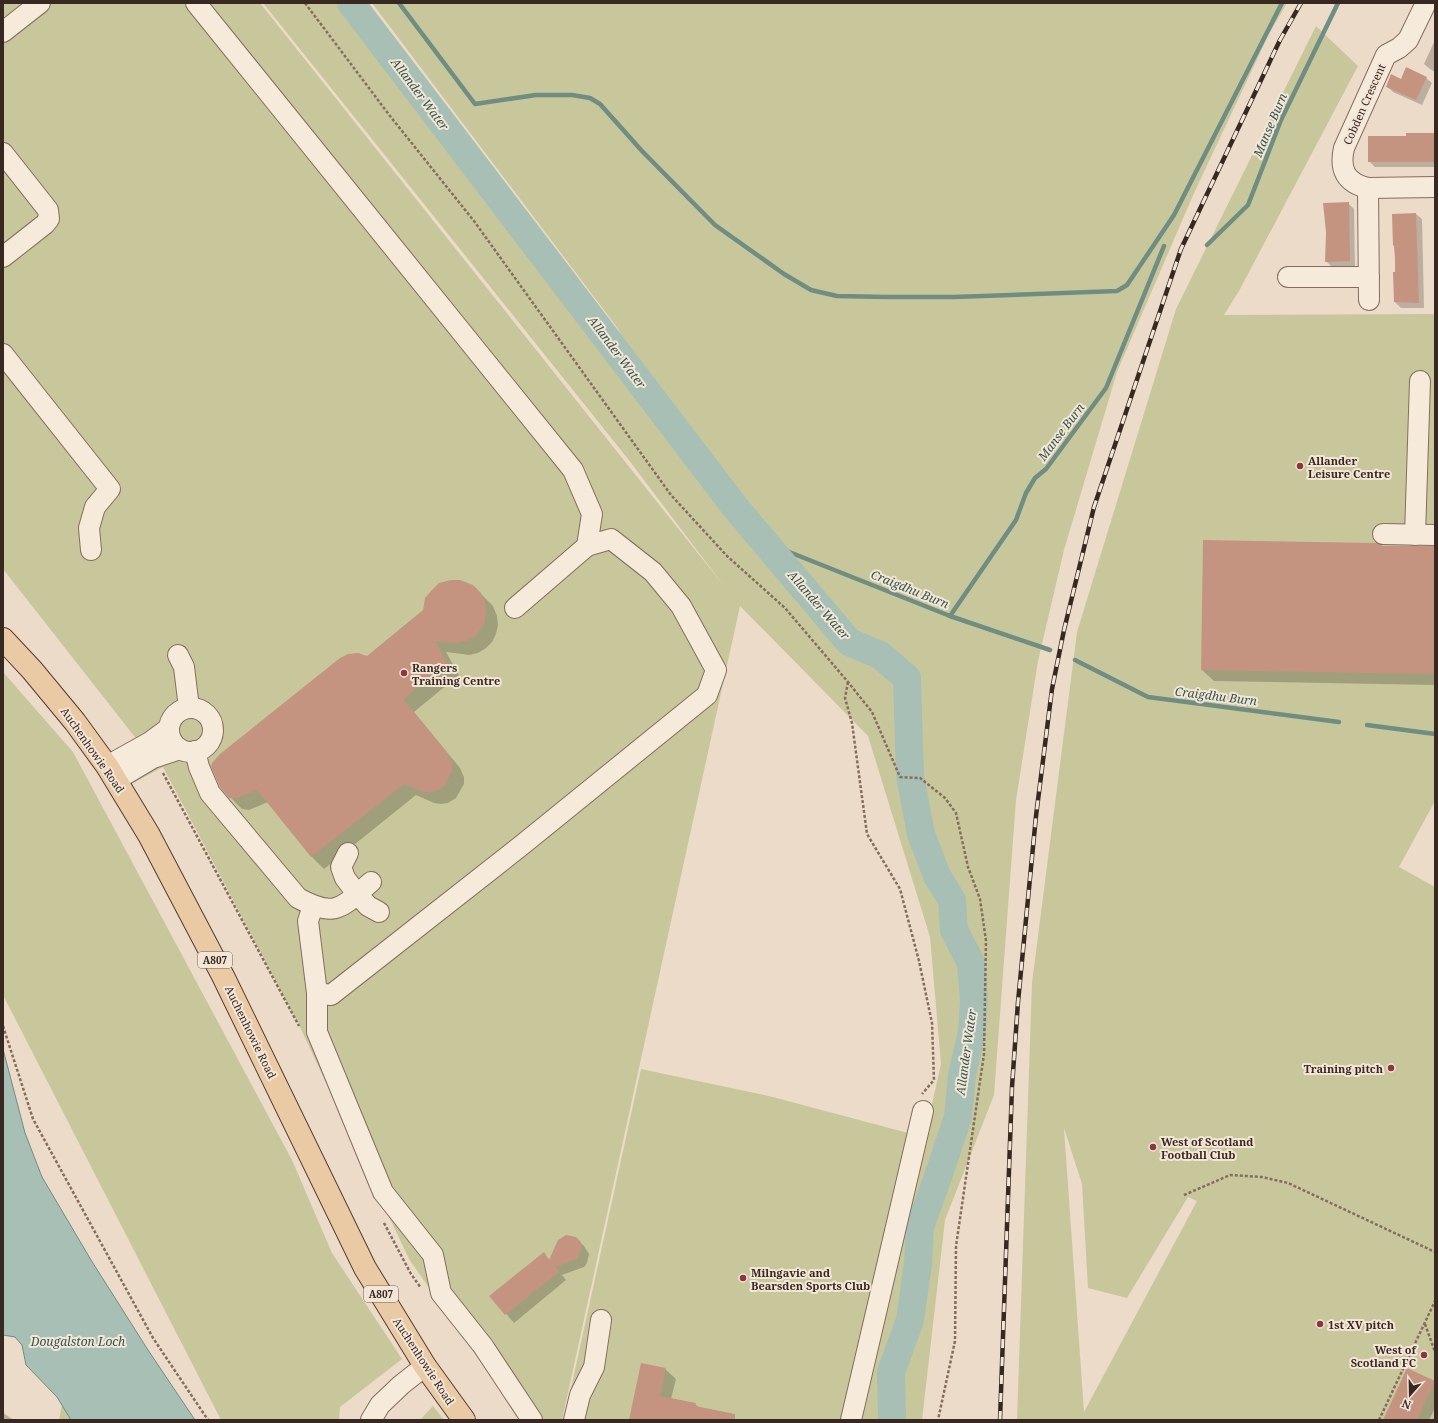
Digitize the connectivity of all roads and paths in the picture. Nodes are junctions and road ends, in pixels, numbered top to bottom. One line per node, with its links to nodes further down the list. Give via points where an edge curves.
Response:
1 (40, 3): 5 (street)
2 (196, 3): 18 (street, via 573,470 592,514)
3 (305, 3): 23 (path, via 390,116 474,221 671,495 727,556 785,608)
4 (1426, 3): 8 (street, Cobden Crescent, via 1408,40 1386,55 1344,148 1342,159 1350,181)
5 (3, 32)
6 (3, 153): 9 (street, via 48,210 49,219)
7 (1435, 187): 8 (street, Cobden Crescent)
8 (1368, 188): 11 (street)
9 (3, 257)
10 (1288, 277): 11 (street)
11 (1368, 277): 12 (street)
12 (1369, 300)
13 (3, 354): 19 (street, via 110,489 95,507 89,528)
14 (1422, 382): 16 (street)
15 (1384, 534): 16 (street)
16 (1415, 535): 17 (street)
17 (1435, 535)
18 (587, 546): 20 (street); 32 (street, via 611,540 653,572 681,606 716,670 706,695 522,845 331,995)
19 (91, 550)
20 (515, 608)
21 (3, 639): 27 (main road, Auchenhowie Road / A807, via 76,722)
22 (178, 655): 24 (street, via 184,667)
23 (848, 682): 34 (path, via 845,698 852,724 867,834 900,889 932,1023); 49 (path, via 872,712 900,777 920,778 944,798 956,813 968,867 980,899 986,941 984,1054 956,1246 955,1341)
24 (189, 708): 25 (street, via 174,717); 26 (street, via 204,713 213,732 205,746)
25 (170, 728): 26 (street, via 172,740); 27 (street)
26 (188, 750): 27 (street, via 153,758); 30 (street, via 199,767 210,793 298,898)
27 (111, 773): 42 (main road, Auchenhowie Road / A807, via 149,835 223,976 365,1268)
28 (348, 853): 29 (street, via 341,866 345,878)
29 (364, 888): 30 (street, via 344,906 331,909); 31 (street, via 368,906)
30 (313, 906): 32 (street, via 308,921)
31 (379, 912)
32 (317, 993): 46 (street, via 317,1032 383,1192 433,1255 441,1293 483,1346)
33 (3, 1026): 43 (path, via 33,1119 153,1338)
34 (934, 1080)
35 (923, 1111): 48 (street)
36 (1184, 1194): 37 (path, via 1230,1175 1262,1177 1288,1183)
37 (1435, 1252)
38 (1435, 1301): 40 (path)
39 (601, 1320): 47 (street, via 594,1367 580,1395)
40 (1425, 1324): 41 (path); 50 (path)
41 (1435, 1352)
42 (425, 1366): 44 (street, via 380,1405); 45 (main road, Auchenhowie Road / A807)
43 (208, 1420)
44 (371, 1420)
45 (464, 1420)
46 (532, 1420)
47 (574, 1420)
48 (851, 1420)
49 (938, 1420)
50 (1379, 1420)

